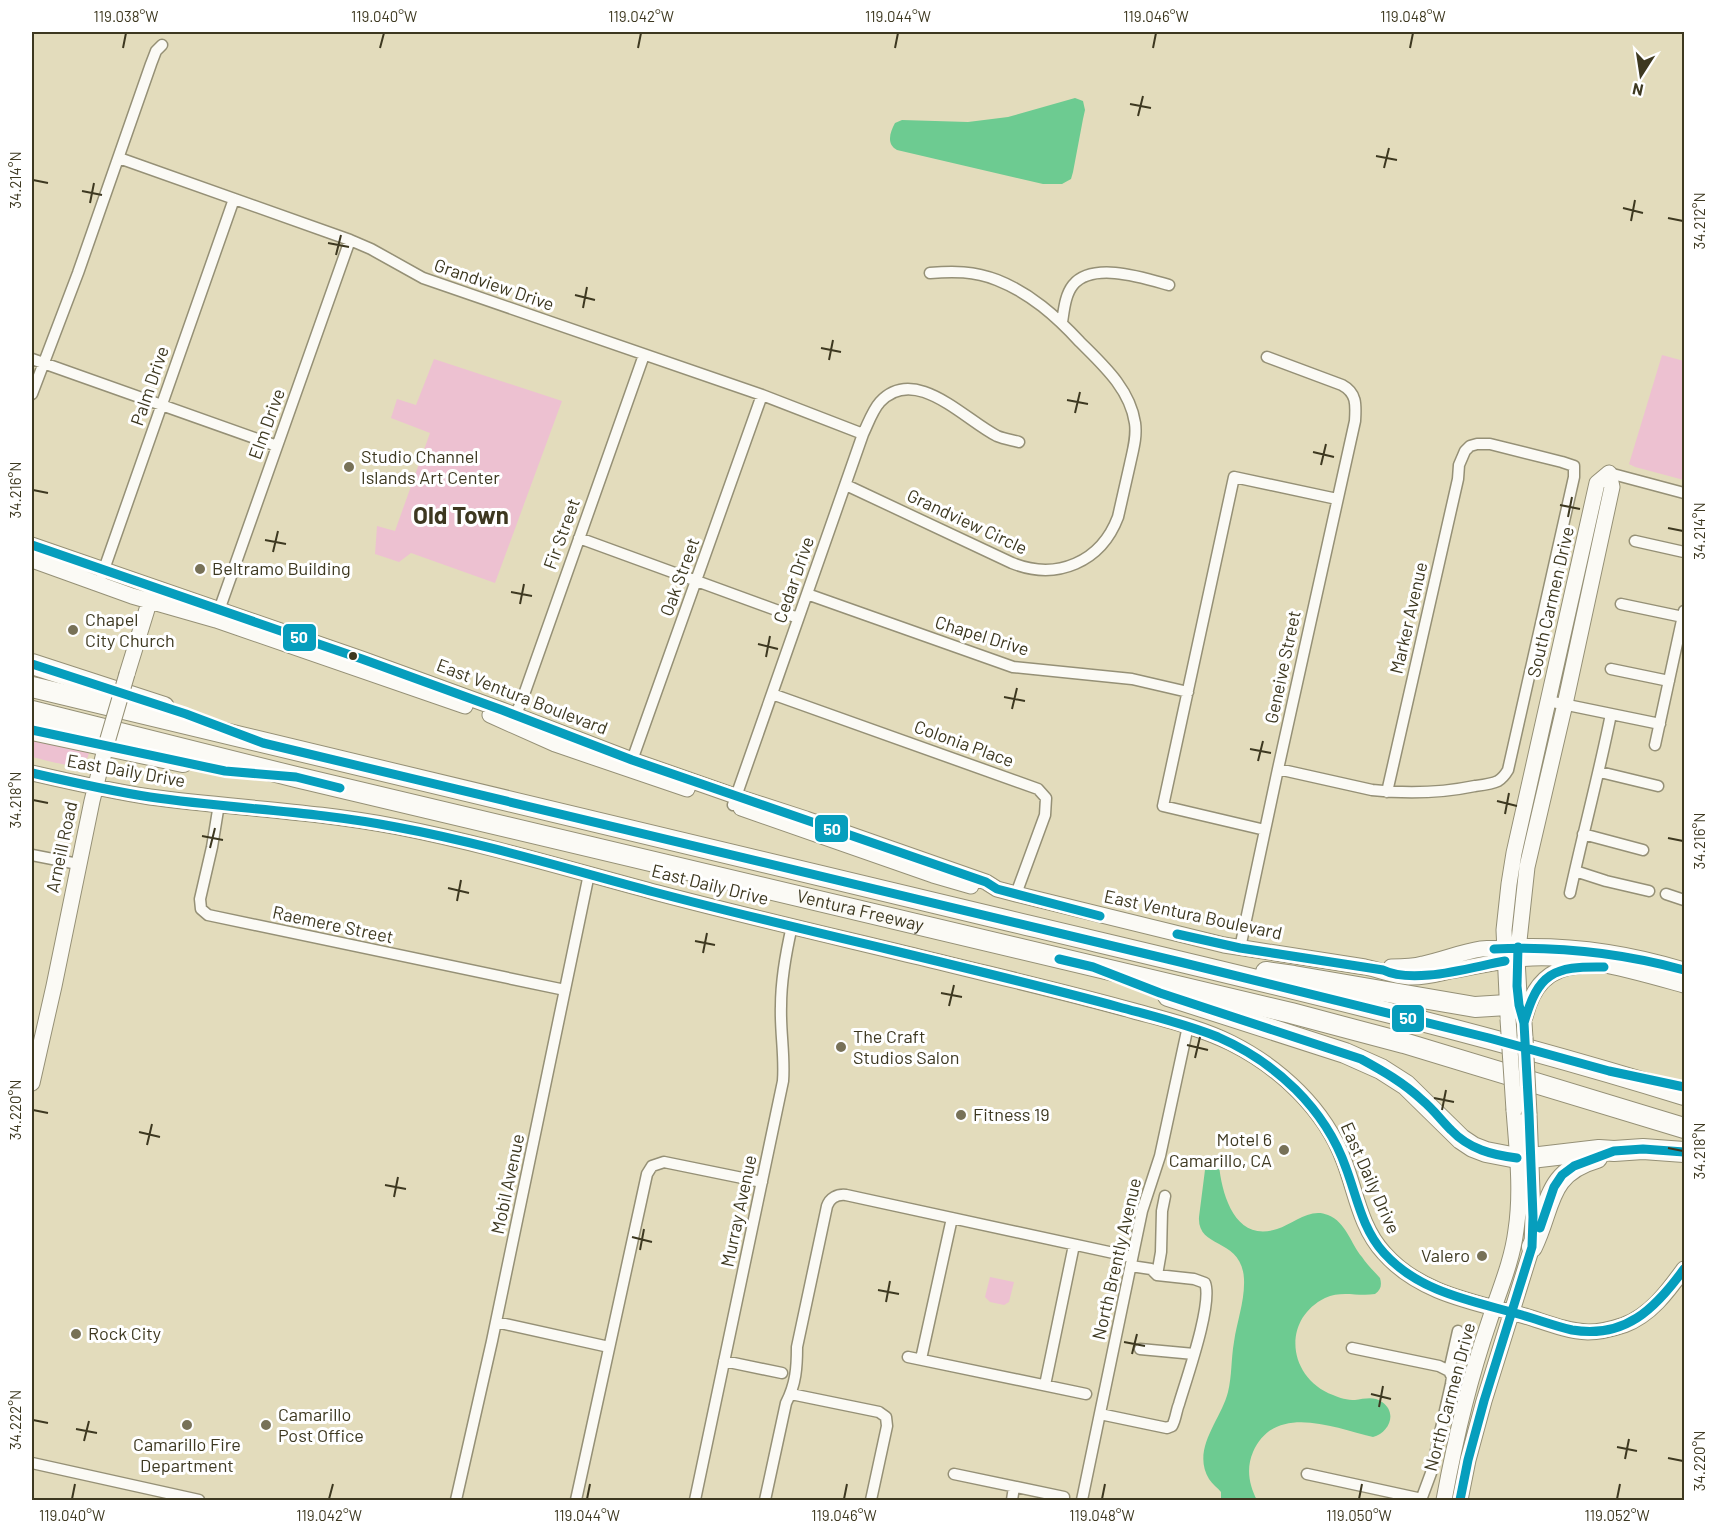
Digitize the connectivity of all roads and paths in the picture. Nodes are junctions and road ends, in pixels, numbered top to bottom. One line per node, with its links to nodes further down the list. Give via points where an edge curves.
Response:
1 (162, 45): 2 (street, via 151,63)
2 (119, 158): 3 (street, Grandview Drive); 11 (street)
3 (234, 199): 4 (street, Grandview Drive); 14 (street, Palm Drive)
4 (350, 240): 8 (street, Grandview Drive, via 423,278); 17 (street, Elm Drive)
5 (930, 273): 7 (street, Grandview Circle, via 969,272 996,279 1027,295)
6 (1169, 285): 7 (street, via 1096,273 1071,288)
7 (1062, 322): 19 (street, Grandview Circle, via 1113,376 1135,421 1119,517 1109,537 1091,555 1053,570 1020,566)
8 (645, 355): 13 (street, Grandview Drive); 22 (street, Fir Street)
9 (1267, 357): 21 (street, Geneive Street, via 1342,385 1352,393 1355,420)
10 (32, 359): 11 (street)
11 (43, 363): 12 (street); 14 (street)
12 (32, 394)
13 (762, 395): 15 (street, Grandview Drive); 28 (street, Oak Street)
14 (161, 406): 17 (street); 27 (street, Palm Drive)
15 (863, 434): 16 (street, Cedar Drive, via 879,404 895,391 908,388 930,393 999,437); 19 (street, Cedar Drive)
16 (1020, 442)
17 (278, 446): 33 (street, Elm Drive)
18 (1609, 473): 20 (street); 41 (main road, South Carmen Drive, via 1597,483); 42 (main road, South Carmen Drive, via 1612,487)
19 (846, 484): 29 (street, Cedar Drive)
20 (1684, 493)
21 (1337, 499): 39 (street, via 1234,477); 51 (street, Geneive Street)
22 (579, 538): 28 (street); 45 (street, Fir Street)
23 (1635, 541): 25 (street)
24 (32, 545): 27 (main road, East Ventura Boulevard)
25 (1684, 552)
26 (32, 560): 27 (main road)
27 (101, 577): 30 (main road, East Ventura Boulevard)
28 (696, 581): 34 (street); 50 (street, Oak Street)
29 (807, 594): 34 (street, Cedar Drive); 39 (street, Chapel Drive, via 1013,667 1132,680)
30 (152, 595): 33 (main road, East Ventura Boulevard); 56 (main road, Arneill Road, bridge)
31 (1621, 604): 32 (street)
32 (1684, 614): 37 (street)
33 (218, 615): 45 (main road, East Ventura Boulevard, via 362,659)
34 (798, 618): 40 (street, Cedar Drive)
35 (32, 664): 48 (highway)
36 (1611, 669): 37 (street)
37 (1669, 681): 46 (street)
38 (32, 687): 48 (highway, Ventura Freeway)
39 (1188, 692): 60 (street, via 1163,806)
40 (772, 694): 58 (street, Cedar Drive); 69 (street, Colonia Place, via 1038,789 1046,798 1045,815)
41 (1548, 701): 42 (street); 74 (main road, South Carmen Drive, via 1509,884 1504,930)
42 (1565, 704): 44 (street); 74 (main road, South Carmen Drive)
43 (32, 711): 54 (highway, Ventura Freeway)
44 (1611, 714): 46 (street); 52 (street)
45 (512, 719): 50 (main road, East Ventura Boulevard)
46 (1660, 724): 49 (street)
47 (32, 730): 54 (highway, via 225,771)
48 (263, 743): 75 (highway, Ventura Freeway)
49 (1655, 745)
50 (630, 764): 58 (main road, East Ventura Boulevard)
51 (1278, 769): 57 (street); 60 (street, Geneive Street)
52 (1600, 772): 55 (street); 61 (street)
53 (32, 774): 56 (main road, East Daily Drive)
54 (296, 777): 76 (highway, Ventura Freeway)
55 (1658, 786)
56 (95, 788): 59 (main road, East Daily Drive); 64 (main road, Arneill Road)
57 (1387, 792): 57 (street, Marker Avenue, via 1465,451 1477,444 1490,444 1574,466 1508,770 1499,780 1461,789)
58 (734, 801): 69 (main road, East Ventura Boulevard, via 806,819)
59 (219, 804): 66 (main road, East Daily Drive, via 391,826); 80 (street, Raemere Street, via 200,901 202,911 208,915)
60 (1265, 830): 73 (street, Geneive Street)
61 (1583, 834): 62 (street); 65 (street)
62 (1643, 850)
63 (32, 855): 64 (street)
64 (78, 864): 84 (main road, Arneill Road)
65 (1575, 871): 67 (street); 68 (street)
66 (589, 874): 72 (main road, East Daily Drive); 80 (street, Mobil Avenue)
67 (1649, 891)
68 (1570, 893)
69 (1016, 894): 73 (main road, East Ventura Boulevard)
70 (1666, 894): 71 (street)
71 (1684, 900)
72 (792, 926): 83 (main road, East Daily Drive); 94 (street, Murray Avenue, via 780,1008 783,1081)
73 (1240, 948): 74 (main road, East Ventura Boulevard, via 1383,970 1472,951)
74 (1511, 954): 77 (main road, East Ventura Boulevard); 78 (main road, East Ventura Boulevard, via 1552,947 1608,952); 81 (main road, North Carmen Drive); 82 (main road, North Carmen Drive)
75 (1180, 962): 81 (highway, via 1294,976); 85 (highway, Ventura Freeway)
76 (1093, 967): 90 (highway, Ventura Freeway, via 1404,1043); 93 (highway, via 1361,1059 1406,1085 1473,1147)
77 (1616, 967): 79 (main road, East Ventura Boulevard); 82 (main road, via 1575,966 1550,975 1532,996)
78 (1684, 970)
79 (1684, 986)
80 (565, 990): 104 (street, Mobil Avenue)
81 (1507, 1012): 89 (main road, North Carmen Drive, bridge)
82 (1524, 1023): 89 (main road, North Carmen Drive, bridge)
83 (1188, 1026): 99 (street, North Brently Avenue); 102 (main road, East Daily Drive, via 1228,1041 1254,1057 1294,1087 1314,1109 1342,1156 1365,1224 1377,1246 1394,1264 1430,1288)
84 (37, 1033): 86 (main road, Arneill Road)
85 (1609, 1071): 87 (highway); 88 (highway, Ventura Freeway)
86 (32, 1083)
87 (1684, 1087)
88 (1684, 1095)
89 (1522, 1112): 93 (main road, North Carmen Drive)
90 (1684, 1128)
91 (1614, 1151): 92 (highway); 93 (highway); 98 (highway, via 1562,1175 1552,1191)
92 (1684, 1152)
93 (1524, 1158): 98 (main road, North Carmen Drive, via 1533,1217); 102 (main road, North Carmen Drive, via 1514,1247)
94 (762, 1182): 106 (street, via 671,1162 652,1166 645,1178); 112 (street, Murray Avenue)
95 (1165, 1196): 101 (street)
96 (952, 1218): 97 (street); 111 (street); 116 (street, via 846,1195 832,1198 826,1206)
97 (1074, 1245): 99 (street); 115 (street)
98 (1532, 1247): 103 (main road, North Carmen Drive)
99 (1132, 1262): 101 (street); 118 (street, North Brently Avenue)
100 (1684, 1269): 103 (main road, East Daily Drive, via 1668,1292 1626,1324 1591,1332 1570,1330)
101 (1157, 1275): 109 (street, via 1194,1279 1206,1286)
102 (1494, 1308): 103 (main road, East Daily Drive); 133 (main road, North Carmen Drive, via 1461,1419)
103 (1512, 1313): 134 (main road, North Carmen Drive, via 1479,1416)
104 (496, 1323): 106 (street); 125 (street, Mobil Avenue)
105 (1458, 1331): 113 (street)
106 (609, 1347): 126 (street)
107 (1352, 1348): 113 (street)
108 (1140, 1349): 109 (street)
109 (1194, 1354): 118 (street, via 1172,1426)
110 (908, 1357): 111 (street)
111 (921, 1359): 115 (street)
112 (724, 1361): 114 (street); 127 (street, Murray Avenue)
113 (1449, 1371): 132 (street, via 1451,1384)
114 (782, 1373)
115 (1044, 1385): 117 (street)
116 (791, 1394): 128 (street); 129 (street, via 879,1412 886,1417 888,1426)
117 (1086, 1394)
118 (1100, 1414): 131 (street, North Brently Avenue)
119 (32, 1463): 124 (street)
120 (954, 1474): 122 (street)
121 (1307, 1474): 132 (street)
122 (1014, 1487): 123 (street); 130 (street)
123 (1064, 1497)
124 (199, 1500)
125 (456, 1500)
126 (576, 1500)
127 (695, 1500)
128 (765, 1500)
129 (872, 1500)
130 (1012, 1500)
131 (1082, 1500)
132 (1421, 1500)
133 (1444, 1500)
134 (1460, 1500)

